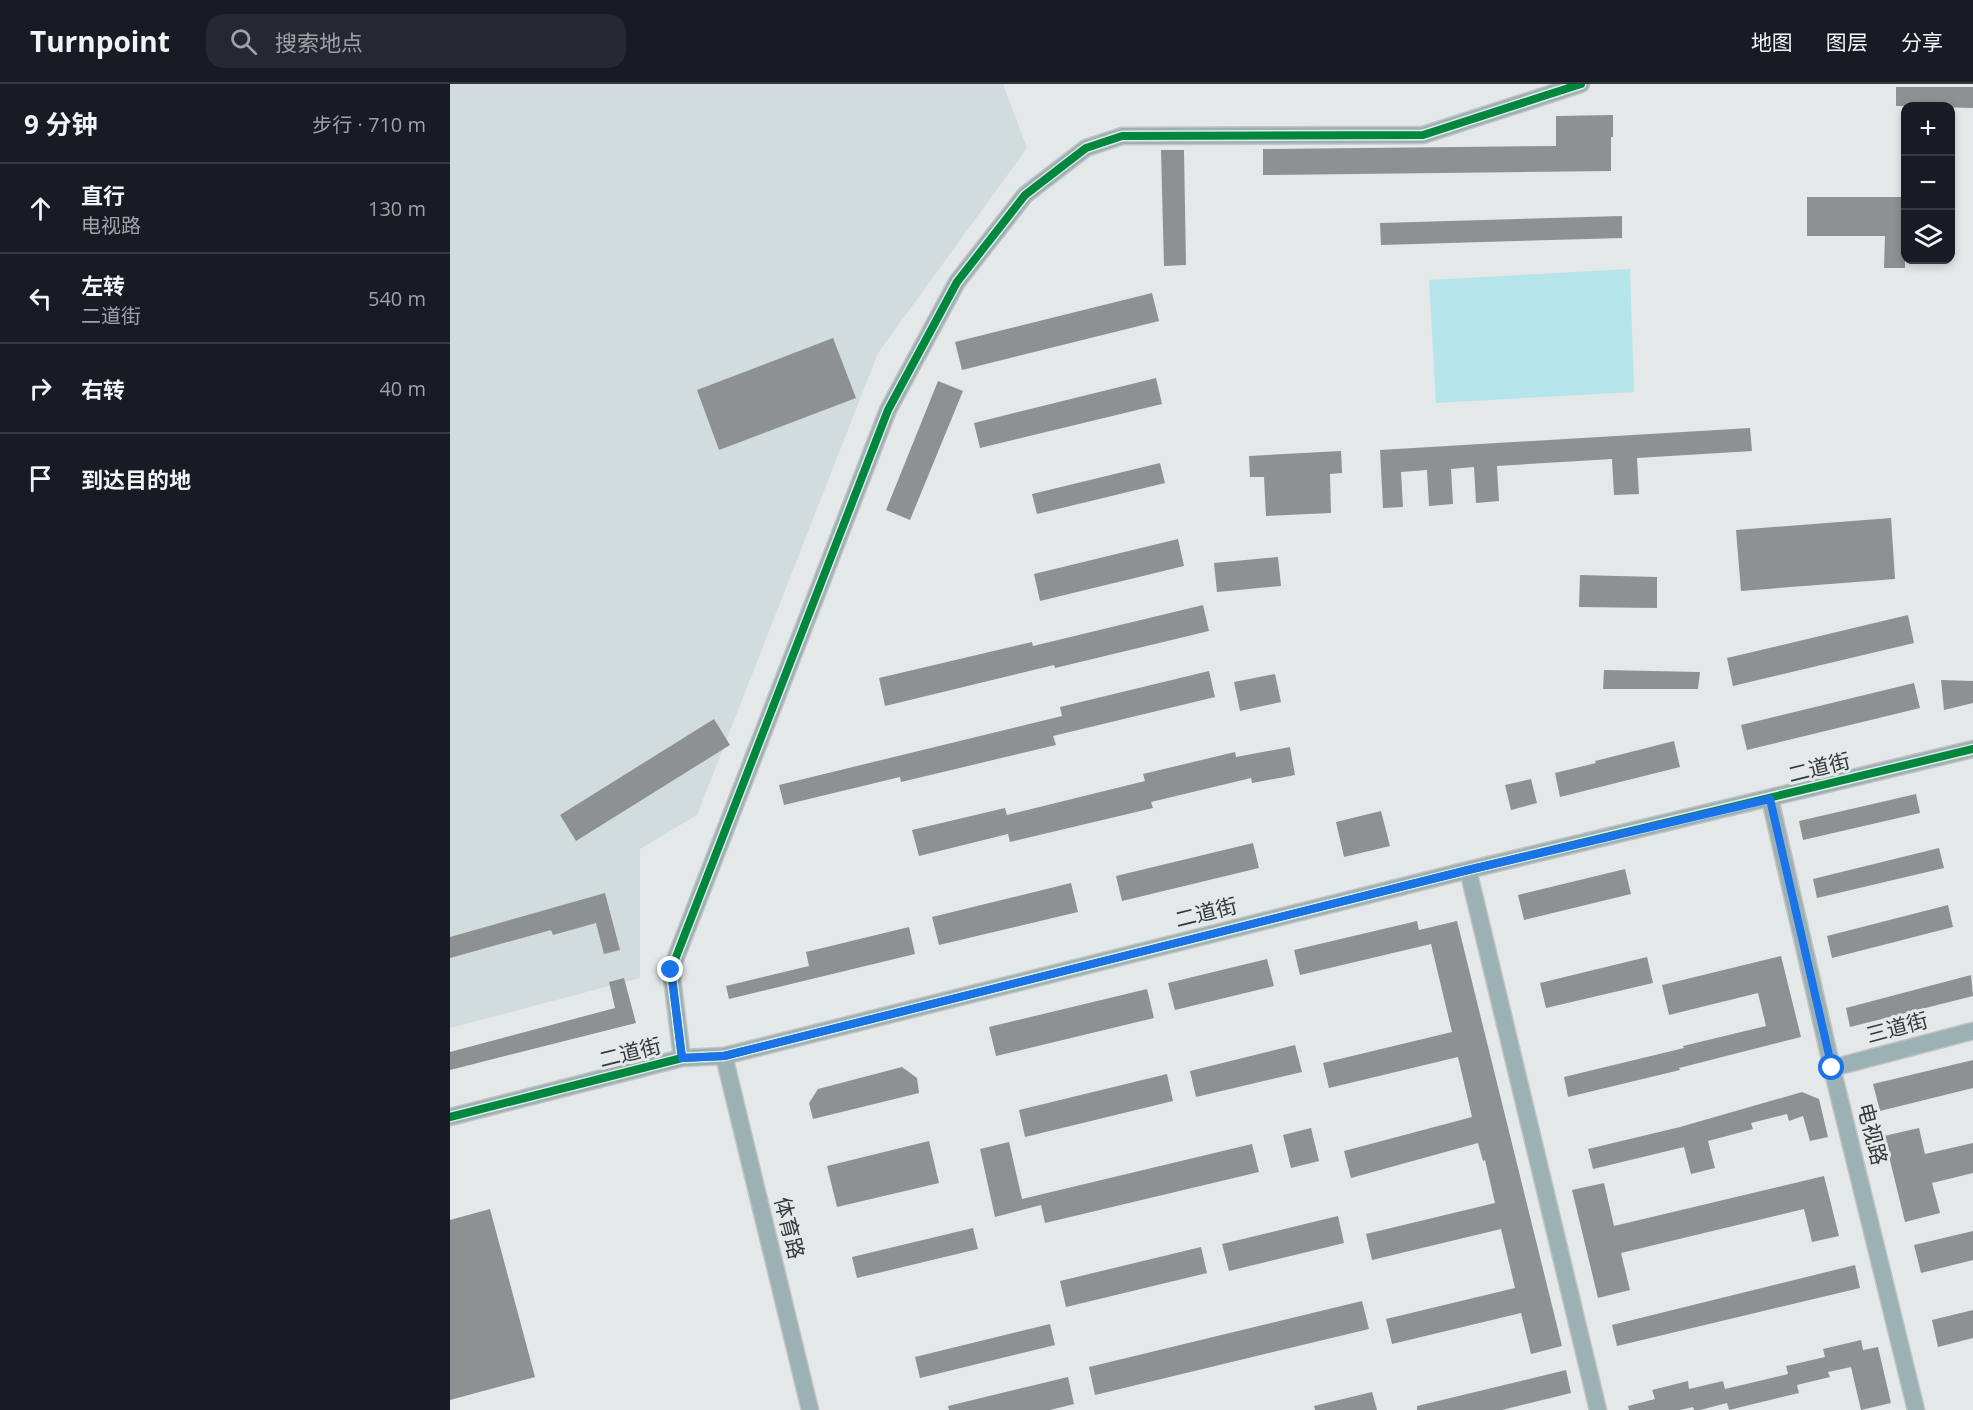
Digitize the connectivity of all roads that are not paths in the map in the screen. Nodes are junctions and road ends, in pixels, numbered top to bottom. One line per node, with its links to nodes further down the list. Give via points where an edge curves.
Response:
1 (1581, 84): 7 (street, via 1423,135 1122,136 1086,148 1025,195 957,282 888,410 671,970)
2 (1973, 749): 3 (street, 二道街)
3 (1770, 799): 4 (street, 二道街); 8 (street, 电视路)
4 (1468, 870): 6 (street, 二道街); 11 (street)
5 (1973, 1031): 8 (street, 三道街)
6 (724, 1056): 7 (street, 二道街); 10 (street, 体育路)
7 (682, 1058): 9 (street, 二道街)
8 (1832, 1068): 12 (street, 电视路)
9 (450, 1117)
10 (810, 1410)
11 (1598, 1410)
12 (1916, 1410)

